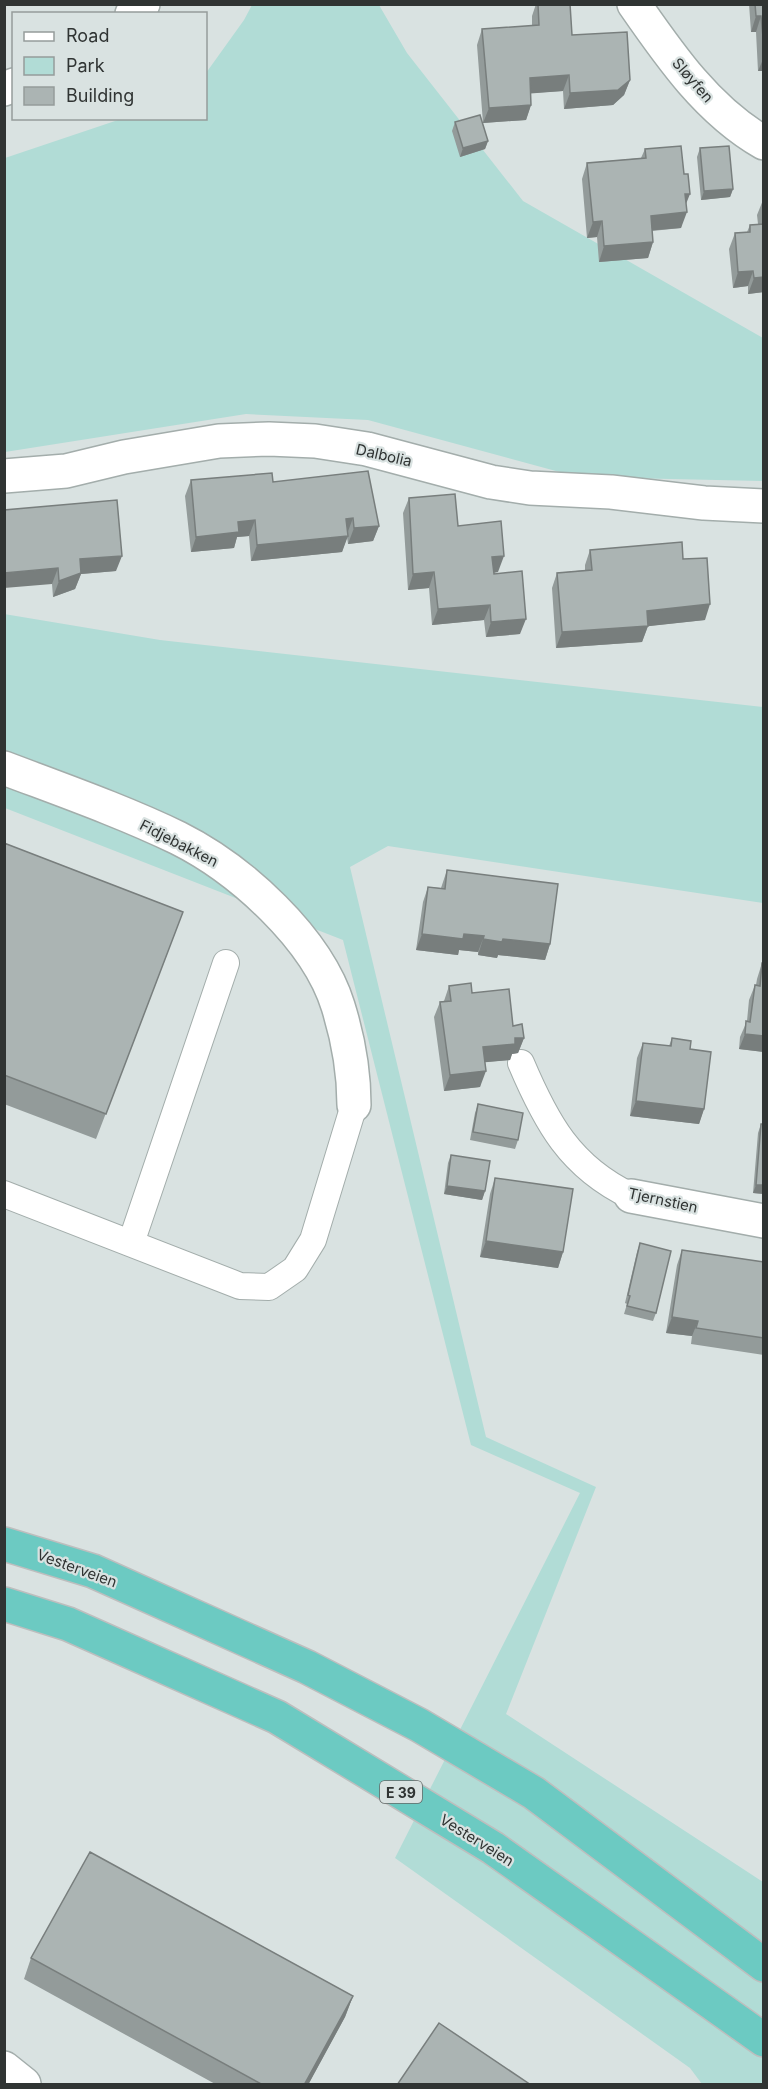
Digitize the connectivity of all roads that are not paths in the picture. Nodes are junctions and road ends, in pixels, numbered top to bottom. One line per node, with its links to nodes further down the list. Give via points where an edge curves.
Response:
1 (634, 4): 2 (street, Sløyfen, via 705,96 743,131)
2 (764, 143)
3 (4, 476): 4 (street, Dalbolia, via 66,471 219,441 269,439 366,449 491,482 530,488)
4 (764, 506)
5 (4, 768): 8 (street, Fidjebakken, via 179,839 223,865 263,898 301,938 338,1005 354,1075)
6 (226, 963): 12 (lane)
7 (520, 1063): 10 (lane, Tjernstien, via 539,1106 579,1160 607,1185)
8 (354, 1105): 12 (lane, via 313,1240 295,1269 269,1287 240,1287)
9 (4, 1194): 12 (lane)
10 (631, 1196): 11 (street, Tjernstien)
11 (764, 1221)
12 (131, 1243)
13 (4, 1544): 15 (highway, Vesterveien, via 93,1571 307,1667 419,1725 534,1793)
14 (4, 1604): 16 (highway, Vesterveien / E 39, via 68,1624 277,1717 493,1848)
15 (764, 1965)
16 (764, 2040)
17 (4, 2068): 18 (street)
18 (24, 2085)

